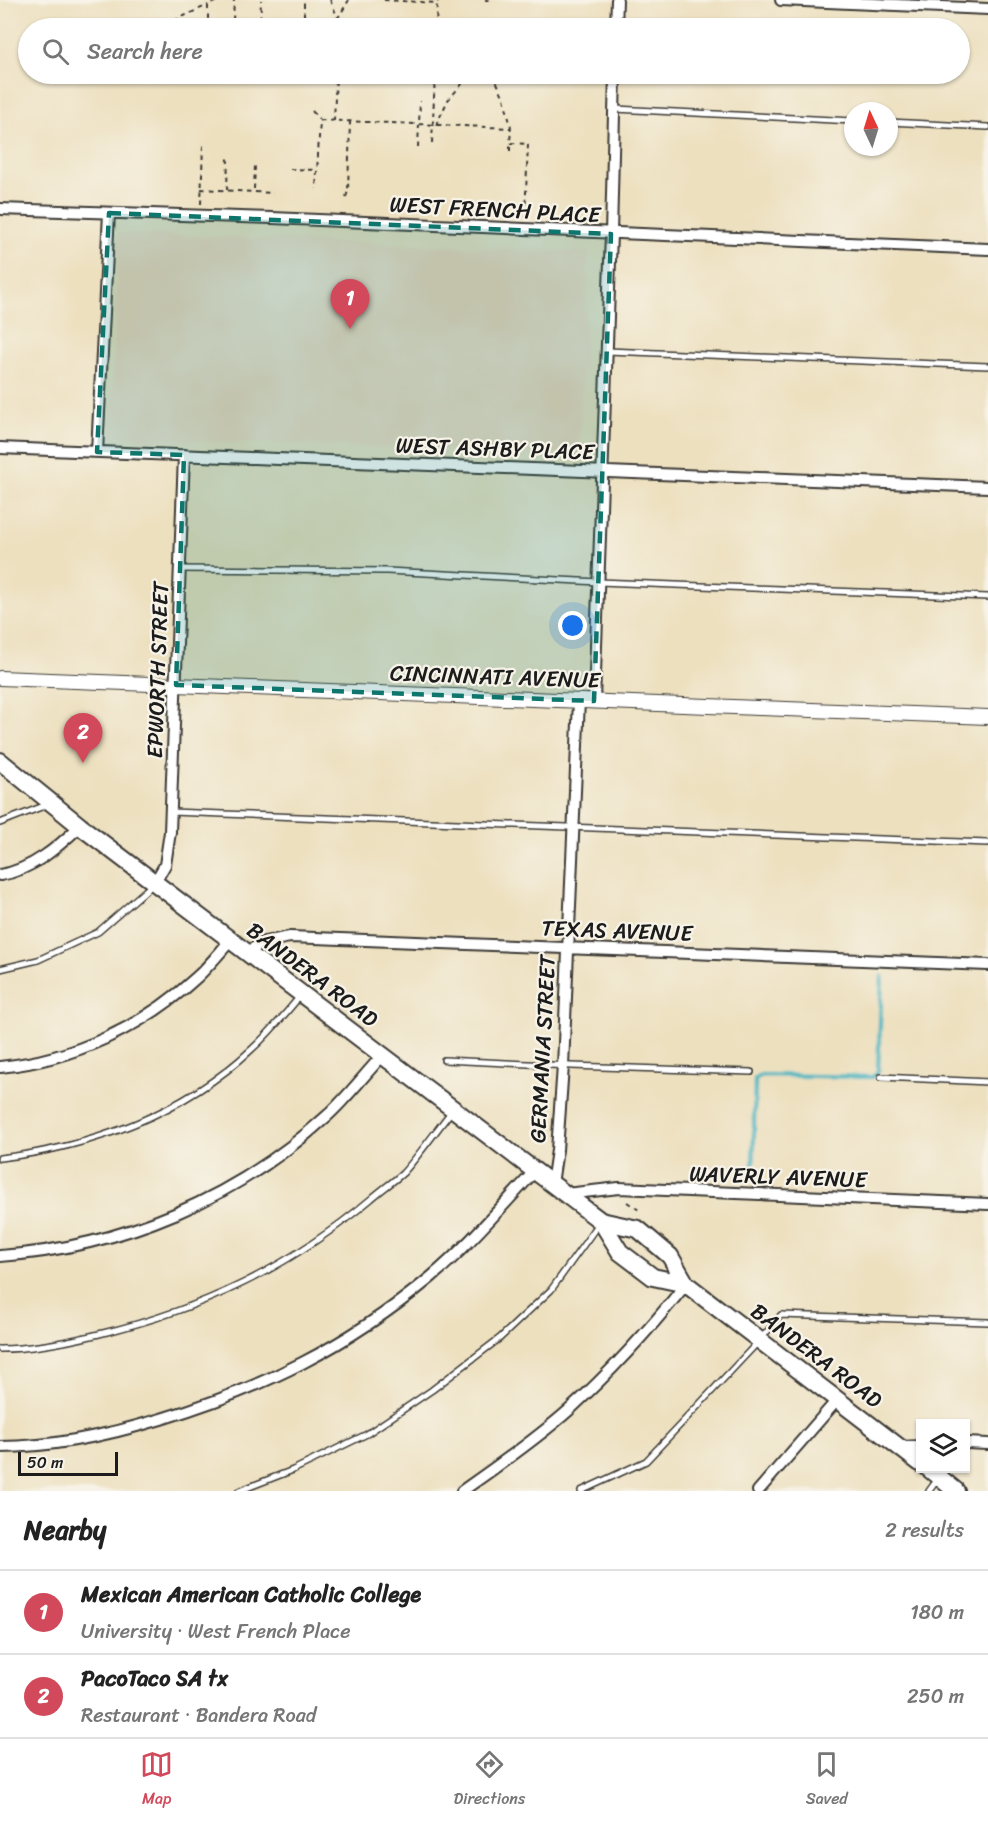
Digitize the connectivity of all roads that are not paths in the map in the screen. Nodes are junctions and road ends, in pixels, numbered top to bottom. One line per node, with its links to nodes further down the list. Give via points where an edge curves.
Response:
1 (617, 0): 4 (street)
2 (781, 0): 3 (street)
3 (988, 9)
4 (616, 18)
5 (615, 84): 6 (street)
6 (614, 109): 7 (lane); 12 (street)
7 (844, 120)
8 (898, 122): 9 (lane)
9 (988, 127)
10 (0, 209): 11 (street, WEST FRENCH PLACE)
11 (109, 213): 12 (street, WEST FRENCH PLACE); 17 (street)
12 (611, 234): 13 (street, WEST FRENCH PLACE); 14 (street)
13 (988, 249)
14 (607, 351): 15 (lane); 19 (street)
15 (988, 366)
16 (0, 448): 17 (street, WEST ASHBY PLACE)
17 (97, 452): 18 (street, WEST ASHBY PLACE)
18 (184, 455): 19 (street, WEST ASHBY PLACE); 21 (street, EPWORTH STREET)
19 (603, 472): 20 (street, WEST ASHBY PLACE); 22 (street)
20 (988, 487)
21 (180, 568): 22 (lane, via 387,571); 25 (street, EPWORTH STREET)
22 (599, 582): 23 (lane); 27 (street)
23 (988, 597)
24 (0, 678): 25 (street, CINCINNATI AVENUE)
25 (176, 685): 26 (street, CINCINNATI AVENUE); 31 (street, EPWORTH STREET)
26 (579, 700): 27 (street, CINCINNATI AVENUE); 34 (street, GERMANIA STREET)
27 (594, 701): 28 (street, CINCINNATI AVENUE)
28 (988, 717)
29 (7, 769): 30 (main road, BANDERA ROAD)
30 (51, 803): 32 (lane); 33 (main road, BANDERA ROAD)
31 (171, 812): 34 (lane); 37 (street, EPWORTH STREET, via 168,855)
32 (0, 823)
33 (80, 826): 36 (street, via 57,848); 37 (main road, BANDERA ROAD)
34 (573, 828): 35 (lane); 39 (street, GERMANIA STREET)
35 (988, 843)
36 (0, 876)
37 (155, 882): 38 (main road, BANDERA ROAD); 42 (lane, via 99,932 38,960)
38 (231, 940): 40 (main road, BANDERA ROAD); 47 (street, via 198,976 136,1023 59,1055)
39 (567, 947): 40 (street, TEXAS AVENUE, via 290,937 264,942); 41 (street, TEXAS AVENUE); 46 (street, GERMANIA STREET)
40 (246, 952): 43 (main road, BANDERA ROAD)
41 (988, 965)
42 (0, 969)
43 (302, 994): 44 (main road, BANDERA ROAD); 52 (lane, via 252,1050 174,1105 101,1137 39,1153)
44 (383, 1055): 51 (main road, BANDERA ROAD); 58 (street, via 328,1115 286,1150 192,1208 88,1244)
45 (444, 1060): 46 (lane)
46 (563, 1066): 48 (lane); 54 (street, GERMANIA STREET)
47 (0, 1067)
48 (751, 1072)
49 (881, 1077): 50 (lane)
50 (988, 1082)
51 (454, 1109): 53 (main road, BANDERA ROAD); 62 (lane, via 402,1173 322,1238 274,1268 189,1308 125,1328 67,1342)
52 (0, 1158)
53 (535, 1171): 54 (main road, BANDERA ROAD); 67 (street, via 432,1276 357,1332 284,1374 216,1403 145,1424 67,1442)
54 (552, 1184): 55 (main road, BANDERA ROAD)
55 (566, 1194): 56 (street, WAVERLY AVENUE, via 619,1188); 57 (main road, BANDERA ROAD)
56 (988, 1204)
57 (601, 1221): 59 (main road, BANDERA ROAD, via 620,1252 653,1277); 59 (main road, BANDERA ROAD, via 638,1229 670,1256); 71 (lane, via 550,1290 500,1338 432,1390 367,1434 294,1470)
58 (0, 1256)
59 (686, 1284): 61 (main road, BANDERA ROAD); 72 (street, via 630,1350 567,1412)
60 (988, 1322): 61 (lane, via 781,1315)
61 (760, 1340): 63 (main road, BANDERA ROAD); 73 (lane, via 646,1461)
62 (0, 1349)
63 (838, 1399): 68 (main road, BANDERA ROAD); 74 (street)
64 (970, 1443): 65 (street)
65 (988, 1444)
66 (916, 1446): 68 (street)
67 (0, 1447)
68 (902, 1447): 69 (main road, BANDERA ROAD)
69 (916, 1459)
70 (932, 1479): 75 (main road)
71 (239, 1491)
72 (462, 1491)
73 (581, 1491)
74 (758, 1491)
75 (956, 1491)

